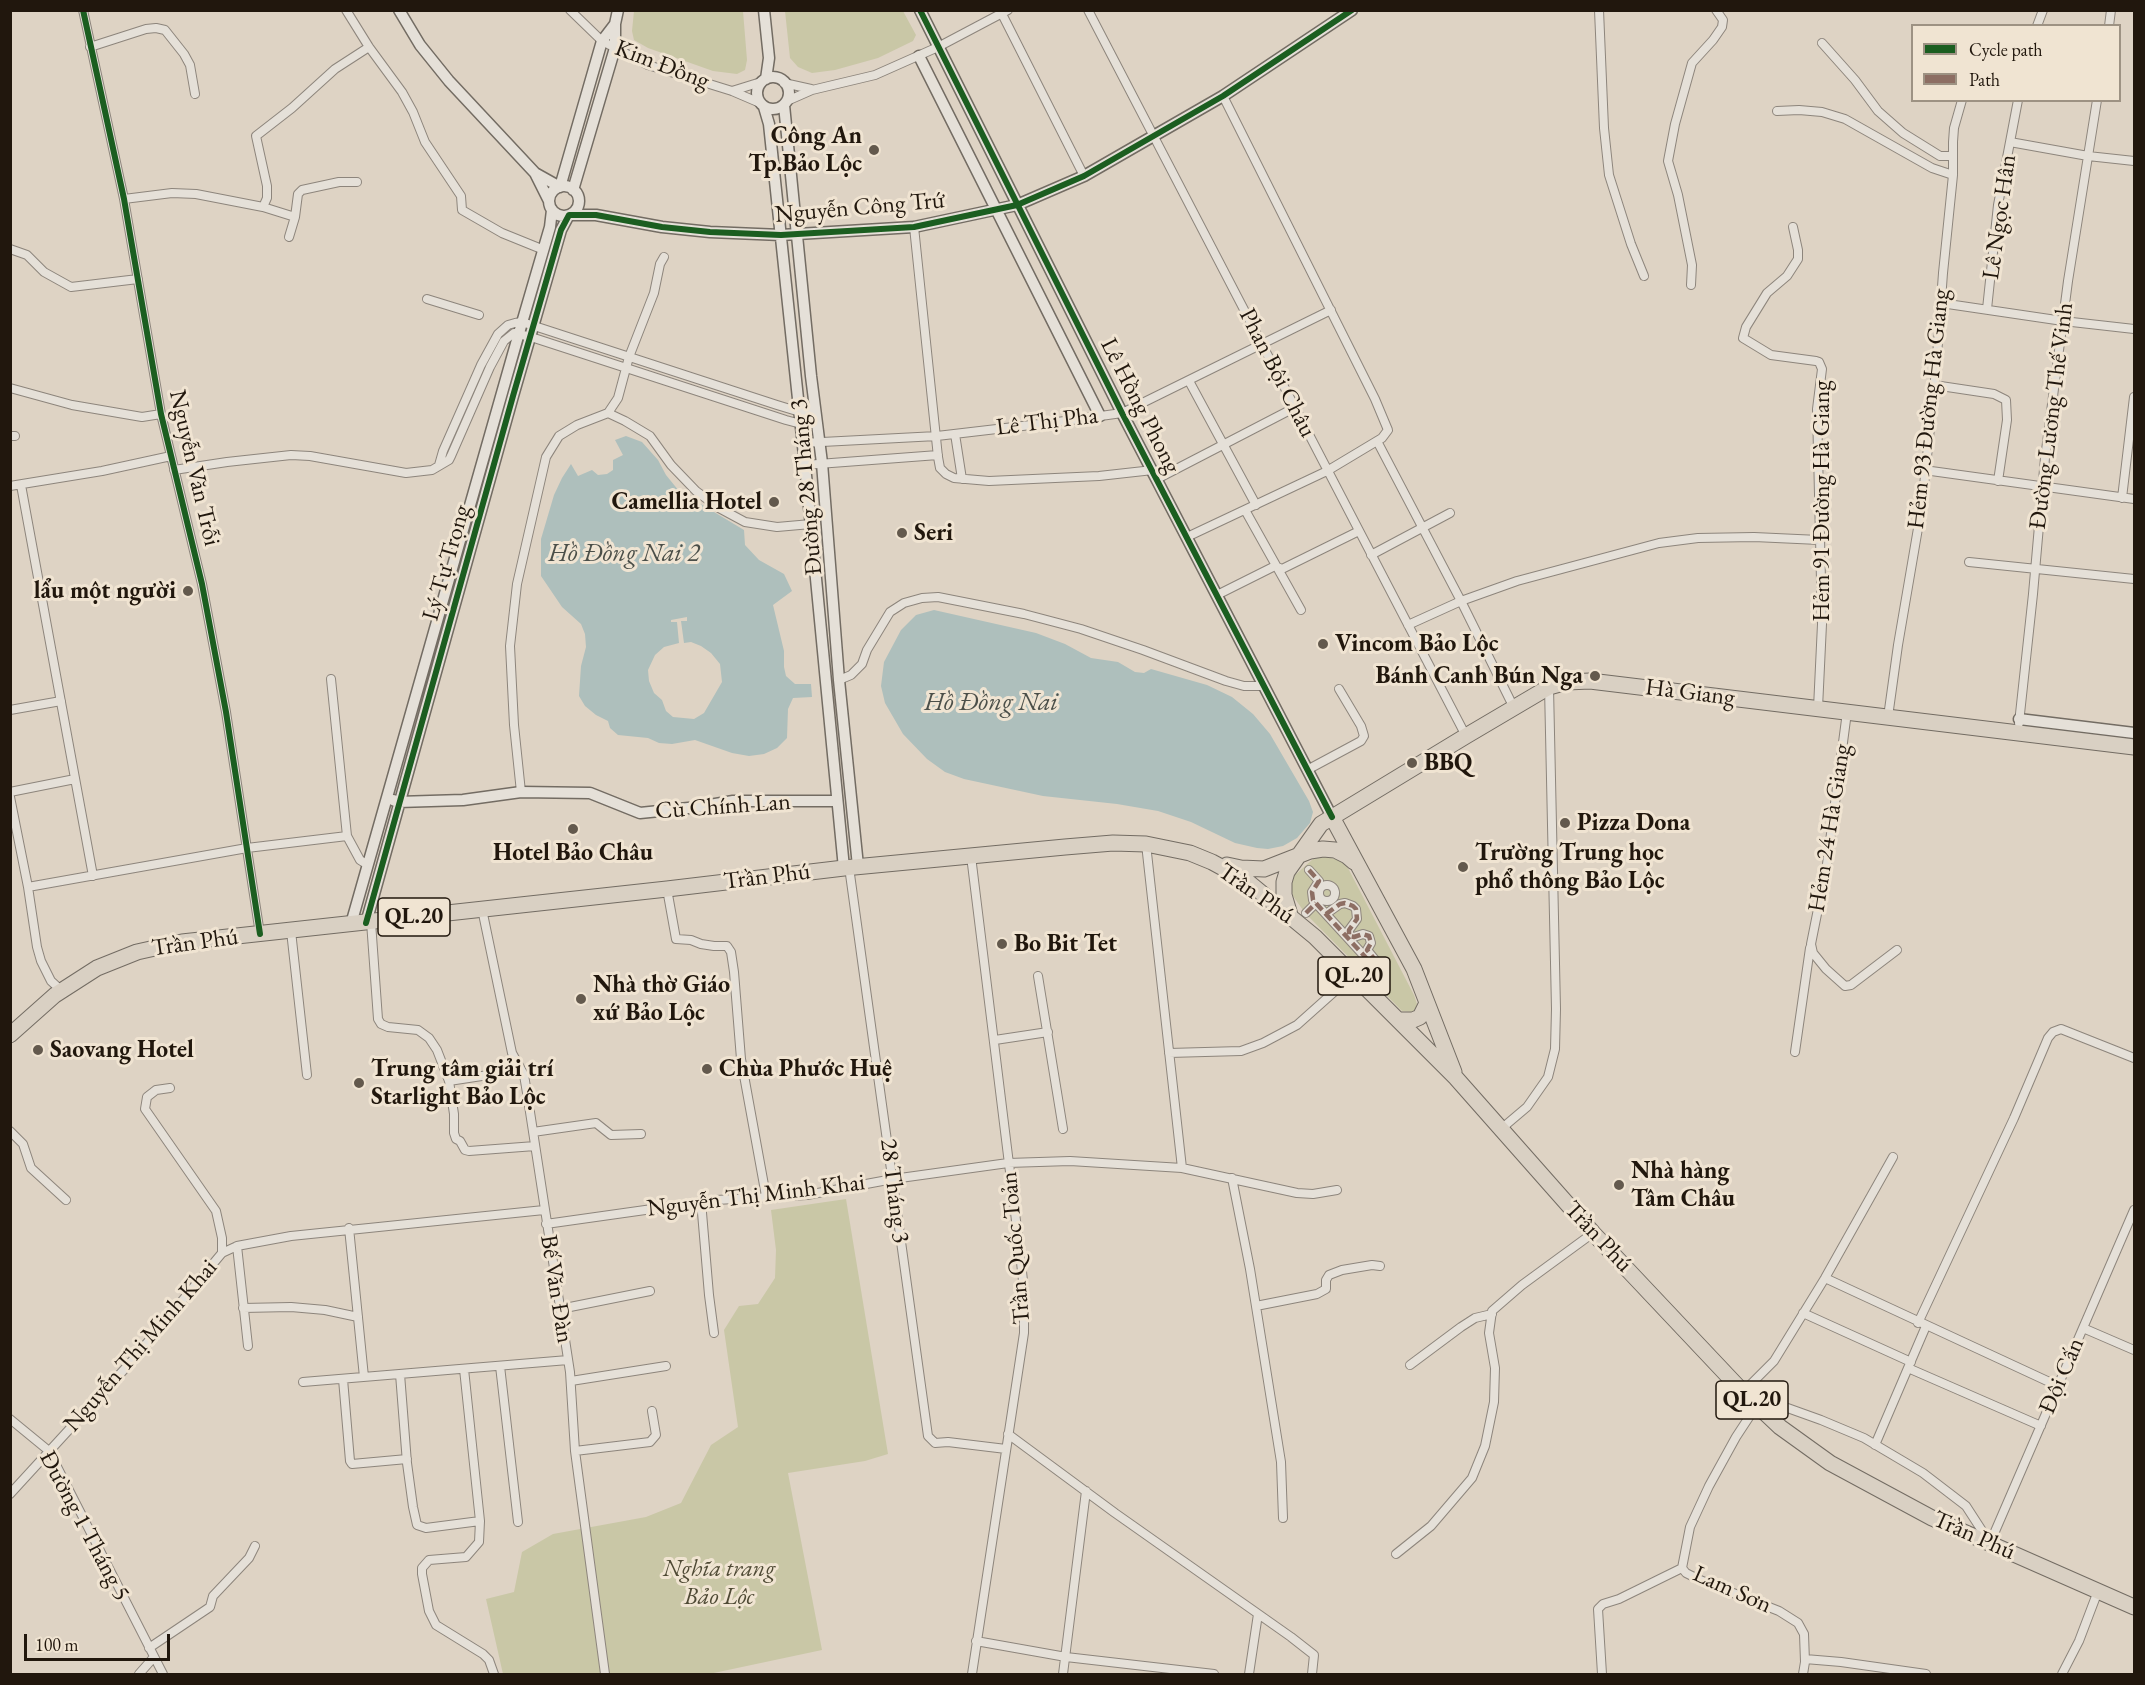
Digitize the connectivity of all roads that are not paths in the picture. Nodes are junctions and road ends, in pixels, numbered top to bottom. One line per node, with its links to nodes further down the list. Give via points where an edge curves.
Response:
1 (83, 10): 16 (street, Nguyễn Văn Trỗi)
2 (346, 10): 17 (street)
3 (399, 10): 37 (street, via 449,81)
4 (570, 10): 14 (street, Kim Đồng)
5 (618, 10): 13 (street)
6 (764, 10): 21 (street)
7 (920, 10): 18 (street, Lê Hồng Phong)
8 (1088, 10): 32 (street, Phan Bội Châu)
9 (1352, 10): 25 (street, Nguyễn Công Trứ)
10 (1599, 10): 59 (street, via 1608,175)
11 (1716, 10): 61 (street, via 1723,20 1722,27 1692,63 1668,161 1692,265)
12 (1004, 12): 18 (street); 39 (street)
13 (615, 24): 14 (street); 19 (street)
14 (602, 41): 19 (street, Kim Đồng); 41 (street)
15 (1822, 42): 34 (street, via 1878,111 1903,133 1940,156)
16 (90, 47): 24 (street, via 146,29 165,30 190,65); 43 (street, Nguyễn Văn Trỗi)
17 (369, 47): 46 (street, via 335,69 256,136 267,186); 57 (street, via 402,92 425,142 460,196 462,210 502,233)
18 (938, 47): 20 (street); 45 (street, Lê Hồng Phong)
19 (615, 48): 23 (street, Kim Đồng, via 648,65); 42 (street)
20 (919, 56): 22 (street, via 874,75); 47 (street, Lê Hồng Phong)
21 (772, 81): 22 (street); 23 (street, Kim Đồng); 29 (street, via 789,92); 30 (street, via 757,92)
22 (812, 90): 29 (street)
23 (732, 91): 30 (street, Kim Đồng)
24 (195, 94)
25 (1223, 96): 32 (street, Nguyễn Công Trứ); 65 (street)
26 (1961, 102): 34 (street, Hẻm 93 Đường Hà Giang)
27 (2018, 102): 33 (street)
28 (2097, 102): 35 (street, Đường Lương Thế Vinh)
29 (785, 103): 30 (street, via 775,109); 53 (street, Đường 28 Tháng 3)
30 (762, 105): 54 (street, Đường 28 Tháng 3, via 769,124)
31 (1777, 111): 38 (street, via 1822,112 1845,119 1932,168)
32 (1154, 136): 39 (street, Nguyễn Công Trứ); 71 (street, Phan Bội Châu)
33 (2010, 142): 35 (street, Lê Ngọc Hân); 64 (street, Lê Ngọc Hân, via 1998,205)
34 (1952, 156): 38 (street, Hẻm 93 Đường Hà Giang)
35 (2088, 156): 36 (street, Lê Ngọc Hân); 67 (street, Đường Lương Thế Vinh)
36 (2134, 161)
37 (535, 173): 41 (street); 44 (street)
38 (1953, 175): 63 (street, Hẻm 93 Đường Hà Giang)
39 (1084, 176): 45 (street, Nguyễn Công Trứ)
40 (357, 182): 50 (street, via 302,190)
41 (560, 187): 42 (street); 44 (street, via 552,192)
42 (575, 192): 48 (street, via 578,204); 49 (street)
43 (124, 199): 46 (street, via 196,194); 60 (street, Nguyễn Văn Trỗi)
44 (550, 205): 48 (street, via 559,215); 57 (street, Lý Tự Trọng)
45 (1017, 205): 47 (street, Nguyễn Công Trứ); 81 (street, Lê Hồng Phong)
46 (263, 207): 50 (street)
47 (995, 208): 51 (street, Nguyễn Công Trứ); 84 (street, Lê Hồng Phong)
48 (569, 214): 49 (street, Nguyễn Công Trứ); 70 (street, Lý Tự Trọng)
49 (596, 215): 54 (street, Nguyễn Công Trứ, via 703,232)
50 (295, 217): 55 (street)
51 (914, 227): 53 (street, Nguyễn Công Trứ); 88 (street)
52 (1793, 227): 115 (street, Hẻm 91 Đường Hà Giang, via 1798,259 1787,276 1767,293 1743,338 1771,355 1821,365 1817,409)
53 (796, 234): 54 (street, Nguyễn Công Trứ); 79 (street, Đường 28 Tháng 3)
54 (781, 235): 80 (street, Đường 28 Tháng 3)
55 (290, 237)
56 (10, 249): 60 (street, via 27,255 44,272 71,287)
57 (544, 250): 68 (street, Lý Tự Trọng)
58 (664, 257): 72 (street)
59 (1644, 276)
60 (138, 279): 83 (street, Nguyễn Văn Trỗi)
61 (1691, 285)
62 (427, 299): 66 (street)
63 (1941, 303): 64 (street); 75 (street, Hẻm 93 Đường Hà Giang)
64 (1987, 309): 67 (street)
65 (1331, 310): 71 (street, Lê Thị Pha); 89 (street, via 1385,419 1388,430)
66 (479, 315)
67 (2063, 321): 69 (street); 105 (street, Đường Lương Thế Vinh)
68 (520, 328): 70 (street); 97 (street, via 508,325 498,334 463,404 439,465 432,470 406,473 291,455); 147 (street, Lý Tự Trọng)
69 (2134, 329)
70 (532, 332): 72 (street); 73 (street); 147 (street, Lý Tự Trọng)
71 (1261, 344): 74 (street, Lê Thị Pha); 78 (street, Phan Bội Châu)
72 (629, 357): 73 (street); 80 (street)
73 (626, 368): 82 (street, via 618,398); 85 (street)
74 (1189, 381): 81 (street, Lê Thị Pha); 92 (street)
75 (1935, 385): 98 (street, Hẻm 93 Đường Hà Giang); 102 (street, via 1974,389 2006,399 2007,420)
76 (10, 388): 83 (street, via 72,405 142,417)
77 (2134, 397): 106 (street)
78 (1294, 408): 92 (street); 99 (street, Phan Bội Châu)
79 (816, 411): 80 (street); 86 (street, Đường 28 Tháng 3)
80 (800, 412): 85 (street, Đường 28 Tháng 3)
81 (1122, 412): 84 (street, Lê Thị Pha); 100 (street, Lê Hồng Phong)
82 (608, 413): 111 (street, via 650,436 671,465 719,508 745,522 777,527); 145 (street, via 560,436 546,457 517,584 510,646)
83 (161, 414): 94 (street, Nguyễn Văn Trỗi)
84 (1100, 416): 87 (street, Lê Thị Pha)
85 (801, 424): 86 (street); 91 (street, Đường 28 Tháng 3)
86 (817, 424): 90 (street, Đường 28 Tháng 3)
87 (955, 434): 88 (street, Lê Thị Pha); 101 (street)
88 (937, 436): 90 (street, Lê Thị Pha); 93 (street)
89 (1377, 441): 99 (street); 112 (street)
90 (820, 442): 91 (street, Lê Thị Pha); 95 (street, Đường 28 Tháng 3)
91 (803, 443): 96 (street, Đường 28 Tháng 3)
92 (1222, 445): 100 (street); 108 (street)
93 (938, 455): 95 (street); 101 (street, via 940,468)
94 (171, 456): 97 (street, Nguyễn Văn Trỗi); 103 (street)
95 (822, 463): 96 (street); 120 (street, Đường 28 Tháng 3)
96 (805, 465): 111 (street, Đường 28 Tháng 3)
97 (174, 470): 152 (street, Nguyễn Văn Trỗi, via 204,596)
98 (1924, 470): 102 (street); 137 (street, Hẻm 93 Đường Hà Giang, via 1922,505)
99 (1327, 471): 108 (street); 113 (street, Phan Bội Châu)
100 (1155, 474): 101 (street); 114 (street, Lê Hồng Phong)
101 (962, 479)
102 (1998, 481): 105 (street)
103 (21, 485): 104 (street); 132 (street)
104 (10, 486)
105 (2043, 487): 106 (street); 119 (street, Đường Lương Thế Vinh)
106 (2122, 498): 107 (street)
107 (2134, 499)
108 (1256, 505): 109 (street)
109 (1245, 510): 114 (street); 118 (street)
110 (1450, 513): 112 (street)
111 (811, 524): 121 (street, Đường 28 Tháng 3)
112 (1423, 528): 116 (street); 124 (street)
113 (1359, 531): 116 (street, Phan Bội Châu); 118 (street, via 1282,569)
114 (1187, 537): 123 (street, Lê Hồng Phong)
115 (1819, 540): 124 (street, via 1698,538 1659,543 1517,581); 134 (street, Hẻm 91 Đường Hà Giang, via 1822,624)
116 (1371, 555): 126 (street, Phan Bội Châu)
117 (1969, 562): 119 (street)
118 (1275, 566): 123 (street); 125 (street)
119 (2036, 570): 122 (street); 138 (street, Đường Lương Thế Vinh)
120 (830, 571): 121 (street); 128 (street, Đường 28 Tháng 3)
121 (815, 573): 148 (street, Đường 28 Tháng 3)
122 (2134, 579)
123 (1217, 595): 129 (street, Lê Hồng Phong)
124 (1461, 601): 126 (street); 133 (street)
125 (1301, 610)
126 (1408, 625): 140 (street, Phan Bội Châu)
127 (332, 679): 150 (street)
128 (839, 680): 129 (street, via 862,664 890,612 904,603 938,597 1081,629 1226,681); 158 (street, Đường 28 Tháng 3)
129 (1264, 686): 142 (street, Lê Hồng Phong)
130 (1549, 687): 133 (highway, Hà Giang); 134 (highway, Hà Giang, via 1590,681); 191 (street, via 1555,1049 1548,1077 1527,1107)
131 (1339, 688): 142 (street, via 1364,736)
132 (61, 701): 135 (street); 143 (street)
133 (1514, 708): 140 (highway, Hà Giang)
134 (1818, 708): 136 (highway, Hà Giang)
135 (10, 710)
136 (1847, 712): 137 (highway, Hà Giang); 170 (street, Hẻm 24 Hà Giang, via 1827,864)
137 (1888, 717): 138 (highway, Hà Giang)
138 (2019, 726): 139 (street, Hà Giang); 141 (highway, Hà Giang)
139 (2134, 733)
140 (1466, 736): 149 (highway, Hà Giang)
141 (2134, 747)
142 (1307, 770): 149 (street, Lê Hồng Phong)
143 (75, 779): 144 (street); 160 (street)
144 (10, 792)
145 (521, 792): 147 (street, Cù Chính Lan, via 463,800); 148 (street, Cù Chính Lan, via 590,793 640,813 733,801)
146 (10, 797): 161 (street)
147 (392, 800): 157 (street, Lý Tự Trọng); 167 (street, Lý Tự Trọng)
148 (837, 801): 158 (street, Đường 28 Tháng 3)
149 (1332, 817): 154 (highway, Hà Giang, via 1321,824); 156 (highway, Lê Hồng Phong / QL.20)
150 (347, 836): 152 (street); 157 (street, via 360,860)
151 (1146, 844): 153 (highway, Trần Phú / QL.20, via 1113,843); 155 (highway, Trần Phú / QL.20); 183 (street)
152 (247, 848): 160 (street); 169 (street, Nguyễn Văn Trỗi)
153 (971, 856): 158 (highway, Trần Phú / QL.20); 181 (street, Trần Quốc Toản)
154 (1297, 856): 155 (highway, QL.20, via 1264,868); 156 (highway, QL.20, via 1329,849); 166 (highway, Hà Giang, via 1287,872 1284,895)
155 (1212, 862): 166 (highway, Trần Phú / QL.20)
156 (1356, 864): 177 (highway, Lê Hồng Phong / QL.20, via 1414,969)
157 (368, 865): 167 (street, Lý Tự Trọng)
158 (850, 867): 162 (highway, Trần Phú / QL.20); 200 (street, 28 Tháng 3)
159 (1309, 870): 163 (street, via 1319,881 1312,892)
160 (93, 876): 161 (street)
161 (28, 887): 176 (street, via 41,961 51,981)
162 (667, 889): 164 (highway, Trần Phú / QL.20); 202 (street, via 676,939 727,946 731,951 741,1059)
163 (1316, 903): 165 (street); 166 (street)
164 (482, 909): 167 (highway, Trần Phú / QL.20); 185 (street, Bế Văn Đàn, via 512,1053)
165 (1326, 914): 172 (street, via 1369,961); 172 (street, via 1334,902 1356,909 1357,919 1348,936 1369,936 1367,950)
166 (1299, 915): 173 (highway, Trần Phú / QL.20)
167 (363, 923): 168 (highway, Trần Phú / QL.20); 188 (street, via 378,1019 388,1027 418,1030 429,1038)
168 (291, 931): 169 (highway, Trần Phú / QL.20); 186 (street)
169 (260, 934): 176 (highway, Trần Phú / QL.20, via 182,942 137,952 98,968)
170 (1811, 944): 171 (street, Hẻm 24 Hà Giang, via 1819,961 1845,986); 182 (street, Hẻm 24 Hà Giang)
171 (1897, 950)
172 (1376, 961): 175 (street)
173 (1353, 975): 178 (highway, Trần Phú / QL.20); 183 (street, via 1296,1025 1263,1043 1240,1051)
174 (1038, 976): 179 (street)
175 (1381, 976)
176 (62, 991): 180 (highway, Trần Phú / QL.20)
177 (1427, 1003): 178 (highway, via 1420,1017); 187 (highway, Lê Hồng Phong / QL.20)
178 (1398, 1020): 187 (highway, Trần Phú / QL.20)
179 (1048, 1032): 181 (street); 190 (street)
180 (10, 1035)
181 (995, 1040): 197 (street, Trần Quốc Toản)
182 (1795, 1052)
183 (1169, 1053): 198 (street)
184 (2134, 1058): 221 (street, via 2061,1029 2048,1038)
185 (520, 1070): 188 (street); 193 (street, Bế Văn Đàn)
186 (307, 1075)
187 (1456, 1078): 191 (highway, Trần Phú / QL.20)
188 (449, 1081): 195 (street, via 453,1133 465,1150)
189 (170, 1088): 211 (street, via 147,1097 145,1109 216,1211)
190 (1063, 1129)
191 (1501, 1129): 209 (highway, Trần Phú / QL.20)
192 (10, 1131): 203 (street, via 23,1144 31,1168)
193 (533, 1132): 194 (street, via 596,1123 611,1135); 195 (street, Bế Văn Đàn)
194 (641, 1134)
195 (535, 1146): 205 (street, Bế Văn Đàn)
196 (1893, 1157): 213 (street)
197 (1008, 1163): 198 (street, Nguyễn Thị Minh Khai, via 1070,1161); 200 (street, Nguyễn Thị Minh Khai); 243 (street, Trần Quốc Toản, via 1020,1253 1024,1333)
198 (1182, 1168): 199 (street, Nguyễn Thị Minh Khai)
199 (1232, 1178): 201 (street, Nguyễn Thị Minh Khai, via 1297,1193); 215 (street)
200 (893, 1179): 202 (street, Nguyễn Thị Minh Khai, via 807,1195); 245 (street, 28 Tháng 3, via 928,1436 935,1443)
201 (1337, 1190)
202 (765, 1196): 204 (street, Nguyễn Thị Minh Khai)
203 (66, 1200)
204 (701, 1201): 207 (street, Nguyễn Thị Minh Khai); 223 (street)
205 (544, 1210): 207 (street, Bế Văn Đàn); 208 (street, Nguyễn Thị Minh Khai)
206 (2134, 1210): 222 (street, Đội Cấn)
207 (546, 1224): 217 (street, Bế Văn Đàn)
208 (350, 1228): 210 (street, Nguyễn Thị Minh Khai); 220 (street)
209 (1593, 1233): 219 (street, via 1522,1285); 238 (highway, Trần Phú / QL.20)
210 (237, 1246): 211 (street, Nguyễn Thị Minh Khai); 216 (street)
211 (222, 1253): 246 (street, Nguyễn Thị Minh Khai, via 131,1362)
212 (1380, 1266): 215 (street, via 1342,1270 1329,1275 1326,1289 1317,1294)
213 (1825, 1278): 218 (street); 221 (street)
214 (650, 1291): 217 (street)
215 (1256, 1306): 251 (street, via 1281,1462)
216 (243, 1308): 220 (street, via 291,1307); 224 (street)
217 (560, 1309): 226 (street, Bế Văn Đàn)
218 (1803, 1313): 228 (street); 238 (street, via 1774,1361)
219 (1492, 1314): 227 (street, via 1468,1322); 256 (street, via 1489,1333 1495,1368 1494,1401 1485,1446 1472,1478 1431,1526)
220 (358, 1317): 233 (street)
221 (1922, 1324): 228 (street); 237 (street)
222 (2084, 1328): 225 (street); 237 (street, Đội Cấn)
223 (714, 1333)
224 (248, 1346)
225 (2134, 1350)
226 (568, 1360): 229 (street); 235 (street, Bế Văn Đàn)
227 (1410, 1365)
228 (1910, 1365): 242 (street); 244 (street)
229 (500, 1366): 231 (street); 253 (street)
230 (666, 1366): 235 (street)
231 (464, 1369): 232 (street); 252 (street)
232 (400, 1374): 233 (street); 248 (street)
233 (364, 1377): 234 (street)
234 (342, 1379): 236 (street); 248 (street, via 352,1464)
235 (571, 1381): 247 (street, Bế Văn Đàn)
236 (303, 1382)
237 (2058, 1386): 242 (street, Đội Cấn)
238 (1743, 1392): 239 (highway, Trần Phú / QL.20); 244 (street, via 1821,1420)
239 (1757, 1405): 254 (highway, Trần Phú / QL.20, via 1830,1463 1932,1518); 257 (street, Lam Sơn, via 1695,1516)
240 (652, 1411): 247 (street, via 656,1435 650,1442)
241 (10, 1419): 246 (street, Đường 1 Tháng 5)
242 (2041, 1426): 254 (street, Đội Cấn)
243 (1008, 1434): 245 (street, Trần Quốc Toản); 249 (street)
244 (1875, 1445): 254 (street, via 1923,1473 1966,1506)
245 (1005, 1449): 261 (street, Trần Quốc Toản)
246 (49, 1451): 250 (street, Nguyễn Thị Minh Khai); 262 (street, Đường 1 Tháng 5)
247 (575, 1451): 269 (street, Bế Văn Đàn)
248 (407, 1459): 252 (street, via 417,1525 426,1528)
249 (1086, 1491): 260 (street); 263 (street)
250 (10, 1494)
251 (1283, 1518)
252 (480, 1521): 268 (street, via 473,1551 466,1557 429,1560 422,1575 436,1625 483,1654)
253 (518, 1522)
254 (1990, 1543): 258 (highway, Trần Phú / QL.20)
255 (255, 1546): 262 (street, via 249,1558 213,1596 210,1607)
256 (1396, 1554)
257 (1682, 1568): 265 (street, Lam Sơn, via 1700,1580 1779,1611 1798,1623 1804,1634); 275 (street, via 1598,1609)
258 (2098, 1591): 259 (highway, Trần Phú / QL.20); 278 (street)
259 (2134, 1604)
260 (1258, 1614): 273 (street); 274 (street, via 1314,1655)
261 (976, 1641): 263 (street); 270 (street, Trần Quốc Toản)
262 (149, 1648): 264 (street, Đường 1 Tháng 5)
263 (1065, 1656): 271 (street); 272 (street)
264 (154, 1657): 266 (street); 267 (street, Đường 1 Tháng 5)
265 (1805, 1659): 276 (street, Lam Sơn); 277 (street)
266 (139, 1674)
267 (163, 1674)
268 (494, 1674)
269 (605, 1674)
270 (972, 1674)
271 (1063, 1674)
272 (1214, 1674)
273 (1249, 1674)
274 (1312, 1674)
275 (1602, 1674)
276 (1803, 1674)
277 (1926, 1674)
278 (2062, 1674)

